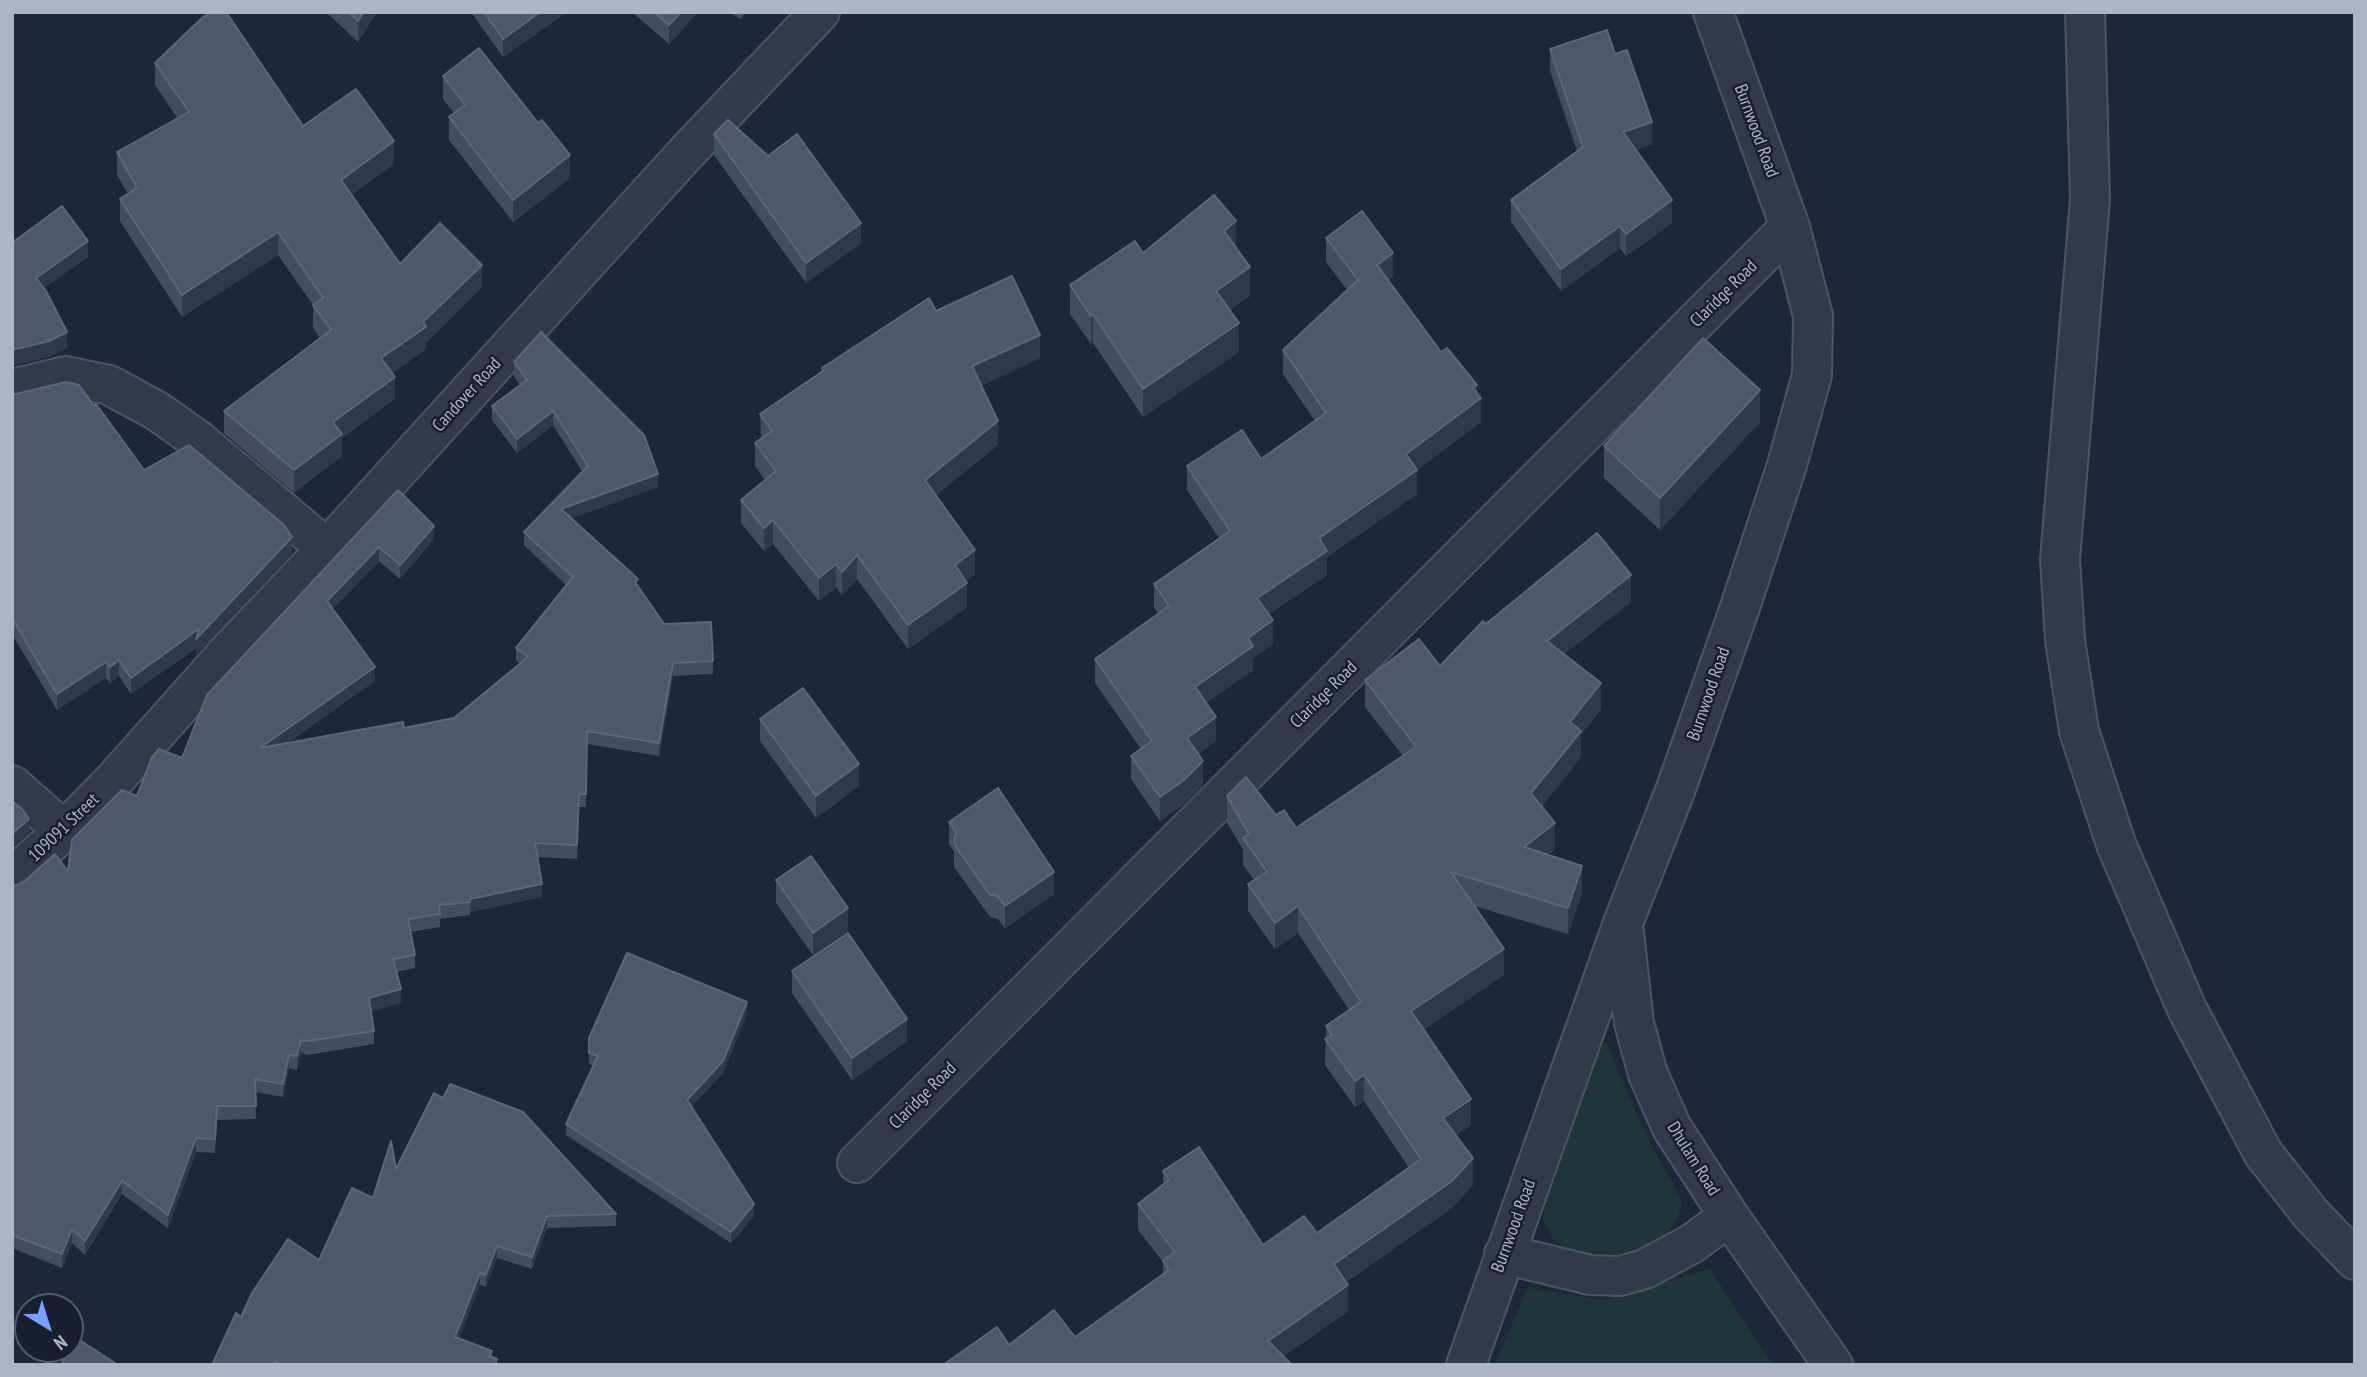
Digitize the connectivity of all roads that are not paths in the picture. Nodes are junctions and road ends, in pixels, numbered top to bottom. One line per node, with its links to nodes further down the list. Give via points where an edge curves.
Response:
1 (820, 12): 6 (street, Candover Road)
2 (1713, 12): 4 (street, Burnwood Road)
3 (2085, 12): 15 (street, via 2090,199 2060,559 2065,640 2079,730 2116,844 2187,1009 2263,1153)
4 (1790, 227): 11 (street, Burnwood Road, via 1813,316 1812,374 1739,610); 12 (street, Claridge Road)
5 (12, 389): 6 (street, via 66,376 109,385 198,440)
6 (326, 548): 7 (street, Candover Road)
7 (115, 779): 9 (street, 109091 Street)
8 (12, 785): 9 (street)
9 (64, 831): 10 (street, 109091 Street)
10 (12, 877)
11 (1623, 923): 13 (street, Dhulam Road, via 1634,1023 1647,1074 1672,1128); 14 (street, Burnwood Road)
12 (857, 1163)
13 (1729, 1216): 14 (street, via 1646,1269 1620,1276 1590,1275); 17 (street, Dhulam Road)
14 (1504, 1254): 16 (street, Burnwood Road)
15 (2355, 1260)
16 (1466, 1365)
17 (1833, 1365)

